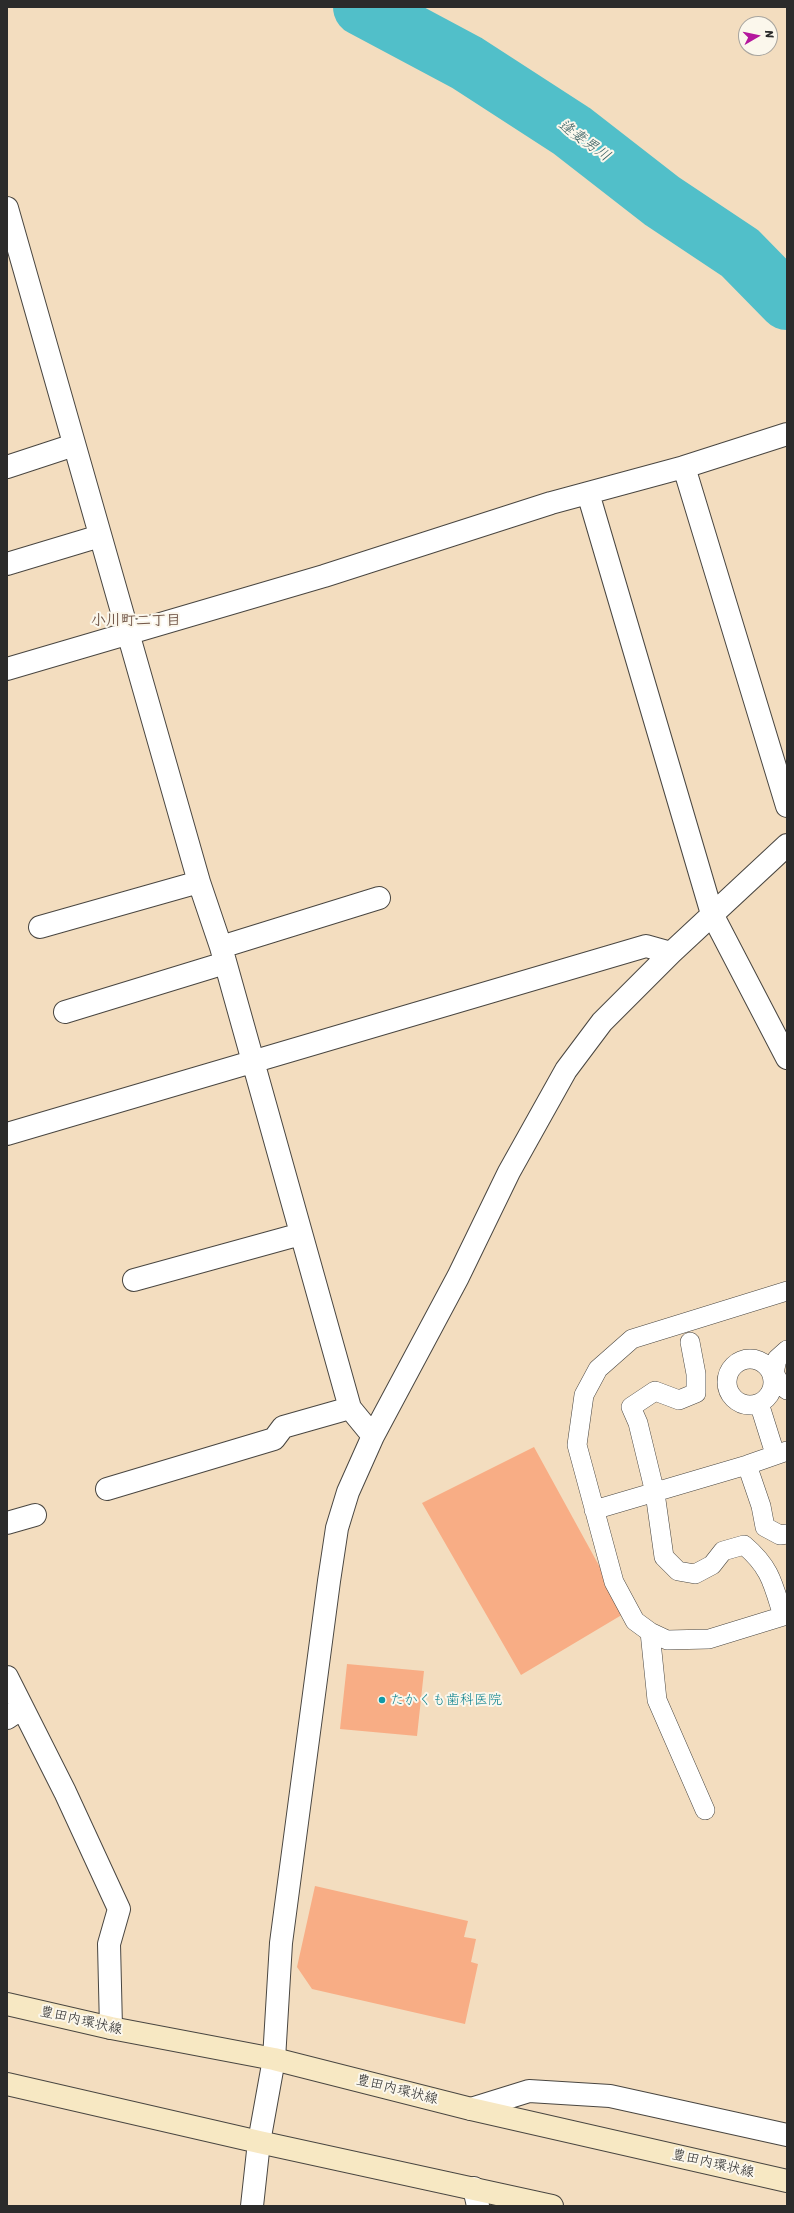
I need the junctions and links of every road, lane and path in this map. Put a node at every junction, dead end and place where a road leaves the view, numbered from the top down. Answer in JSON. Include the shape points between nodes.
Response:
{"nodes":[{"id":1,"x":7,"y":208,"type":"edge"},
{"id":2,"x":787,"y":434,"type":"edge"},
{"id":3,"x":74,"y":445,"type":"junction"},
{"id":4,"x":7,"y":467,"type":"edge"},
{"id":5,"x":684,"y":467,"type":"junction"},
{"id":6,"x":588,"y":493,"type":"junction"},
{"id":7,"x":100,"y":536,"type":"junction"},
{"id":8,"x":7,"y":564,"type":"edge"},
{"id":9,"x":128,"y":635,"type":"junction"},
{"id":10,"x":7,"y":669,"type":"edge"},
{"id":11,"x":787,"y":806,"type":"edge"},
{"id":12,"x":787,"y":845,"type":"edge"},
{"id":13,"x":199,"y":882,"type":"junction"},
{"id":14,"x":380,"y":898,"type":"dead end"},
{"id":15,"x":712,"y":914,"type":"junction"},
{"id":16,"x":40,"y":927,"type":"dead end"},
{"id":17,"x":671,"y":953,"type":"junction"},
{"id":18,"x":223,"y":955,"type":"junction"},
{"id":19,"x":65,"y":1012,"type":"dead end"},
{"id":20,"x":787,"y":1058,"type":"edge"},
{"id":21,"x":253,"y":1061,"type":"junction"},
{"id":22,"x":7,"y":1134,"type":"edge"},
{"id":23,"x":301,"y":1234,"type":"junction"},
{"id":24,"x":134,"y":1280,"type":"dead end"},
{"id":25,"x":787,"y":1291,"type":"edge"},
{"id":26,"x":690,"y":1342,"type":"dead end"},
{"id":27,"x":787,"y":1350,"type":"edge"},
{"id":28,"x":772,"y":1373,"type":"junction"},
{"id":29,"x":787,"y":1390,"type":"edge"},
{"id":30,"x":759,"y":1403,"type":"junction"},
{"id":31,"x":350,"y":1408,"type":"junction"},
{"id":32,"x":373,"y":1436,"type":"junction"},
{"id":33,"x":781,"y":1453,"type":"edge"},
{"id":34,"x":747,"y":1465,"type":"junction"},
{"id":35,"x":107,"y":1488,"type":"dead end"},
{"id":36,"x":655,"y":1493,"type":"junction"},
{"id":37,"x":594,"y":1510,"type":"junction"},
{"id":38,"x":35,"y":1515,"type":"dead end"},
{"id":39,"x":7,"y":1523,"type":"edge"},
{"id":40,"x":787,"y":1534,"type":"edge"},
{"id":41,"x":785,"y":1615,"type":"edge"},
{"id":42,"x":650,"y":1632,"type":"junction"},
{"id":43,"x":7,"y":1677,"type":"edge"},
{"id":44,"x":15,"y":1713,"type":"edge"},
{"id":45,"x":704,"y":1810,"type":"dead end"},
{"id":46,"x":7,"y":2004,"type":"edge"},
{"id":47,"x":111,"y":2028,"type":"junction"},
{"id":48,"x":274,"y":2059,"type":"junction"},
{"id":49,"x":11,"y":2086,"type":"edge"},
{"id":50,"x":470,"y":2109,"type":"junction"},
{"id":51,"x":787,"y":2135,"type":"edge"},
{"id":52,"x":259,"y":2142,"type":"junction"},
{"id":53,"x":787,"y":2181,"type":"edge"},
{"id":54,"x":476,"y":2197,"type":"edge"},
{"id":55,"x":252,"y":2206,"type":"edge"},
{"id":56,"x":552,"y":2206,"type":"edge"}],
"edges":[{"from":1,"to":3,"type":"street"},
{"from":2,"to":5,"type":"street"},
{"from":3,"to":4,"type":"street"},
{"from":3,"to":7,"type":"street"},
{"from":5,"to":6,"type":"street"},
{"from":5,"to":11,"type":"street"},
{"from":6,"to":9,"type":"street","via":[[551,502],[324,576]]},
{"from":6,"to":15,"type":"street"},
{"from":7,"to":8,"type":"street"},
{"from":7,"to":9,"type":"street"},
{"from":9,"to":10,"type":"street"},
{"from":9,"to":13,"type":"street"},
{"from":12,"to":15,"type":"street"},
{"from":13,"to":16,"type":"street"},
{"from":13,"to":18,"type":"street"},
{"from":14,"to":18,"type":"street"},
{"from":15,"to":17,"type":"street"},
{"from":15,"to":20,"type":"street"},
{"from":17,"to":21,"type":"street","via":[[646,946]]},
{"from":17,"to":32,"type":"street","via":[[602,1022],[566,1070],[509,1172],[458,1278]]},
{"from":18,"to":19,"type":"street"},
{"from":18,"to":21,"type":"street"},
{"from":21,"to":22,"type":"street"},
{"from":21,"to":23,"type":"street"},
{"from":23,"to":24,"type":"street"},
{"from":23,"to":31,"type":"street"},
{"from":25,"to":37,"type":"lane","via":[[632,1339],[598,1369],[584,1395],[577,1445]]},
{"from":26,"to":36,"type":"lane","via":[[696,1374],[696,1394],[679,1400],[656,1392],[631,1407],[638,1423]]},
{"from":27,"to":28,"type":"lane","via":[[776,1360]]},
{"from":28,"to":29,"type":"lane"},
{"from":28,"to":30,"type":"lane","via":[[772,1388]]},
{"from":28,"to":30,"type":"lane","via":[[762,1362],[747,1359],[739,1361],[728,1372],[728,1388],[736,1400],[751,1405]]},
{"from":30,"to":33,"type":"lane"},
{"from":31,"to":32,"type":"street"},
{"from":31,"to":35,"type":"street","via":[[283,1427],[274,1439]]},
{"from":32,"to":48,"type":"street","via":[[348,1492],[337,1528],[281,1942]]},
{"from":33,"to":34,"type":"lane"},
{"from":34,"to":36,"type":"lane"},
{"from":34,"to":40,"type":"lane","via":[[761,1506],[765,1527],[780,1535]]},
{"from":36,"to":37,"type":"lane"},
{"from":36,"to":41,"type":"lane","via":[[664,1557],[678,1571],[695,1574],[712,1565],[723,1551],[744,1545],[758,1556],[771,1574]]},
{"from":37,"to":42,"type":"lane","via":[[614,1582],[635,1621]]},
{"from":38,"to":39,"type":"street"},
{"from":41,"to":42,"type":"lane","via":[[709,1640],[667,1640]]},
{"from":42,"to":45,"type":"lane","via":[[657,1700]]},
{"from":43,"to":44,"type":"street"},
{"from":44,"to":47,"type":"street","via":[[65,1792],[119,1909],[109,1944]]},
{"from":46,"to":47,"type":"street","name":"豊田内環状線"},
{"from":47,"to":48,"type":"street","name":"豊田内環状線"},
{"from":48,"to":50,"type":"street","name":"豊田内環状線"},
{"from":48,"to":52,"type":"street"},
{"from":49,"to":52,"type":"street"},
{"from":50,"to":51,"type":"street","via":[[529,2091],[610,2096]]},
{"from":50,"to":53,"type":"street","name":"豊田内環状線"},
{"from":52,"to":54,"type":"street"},
{"from":52,"to":55,"type":"street"},
{"from":54,"to":56,"type":"street"}]}
